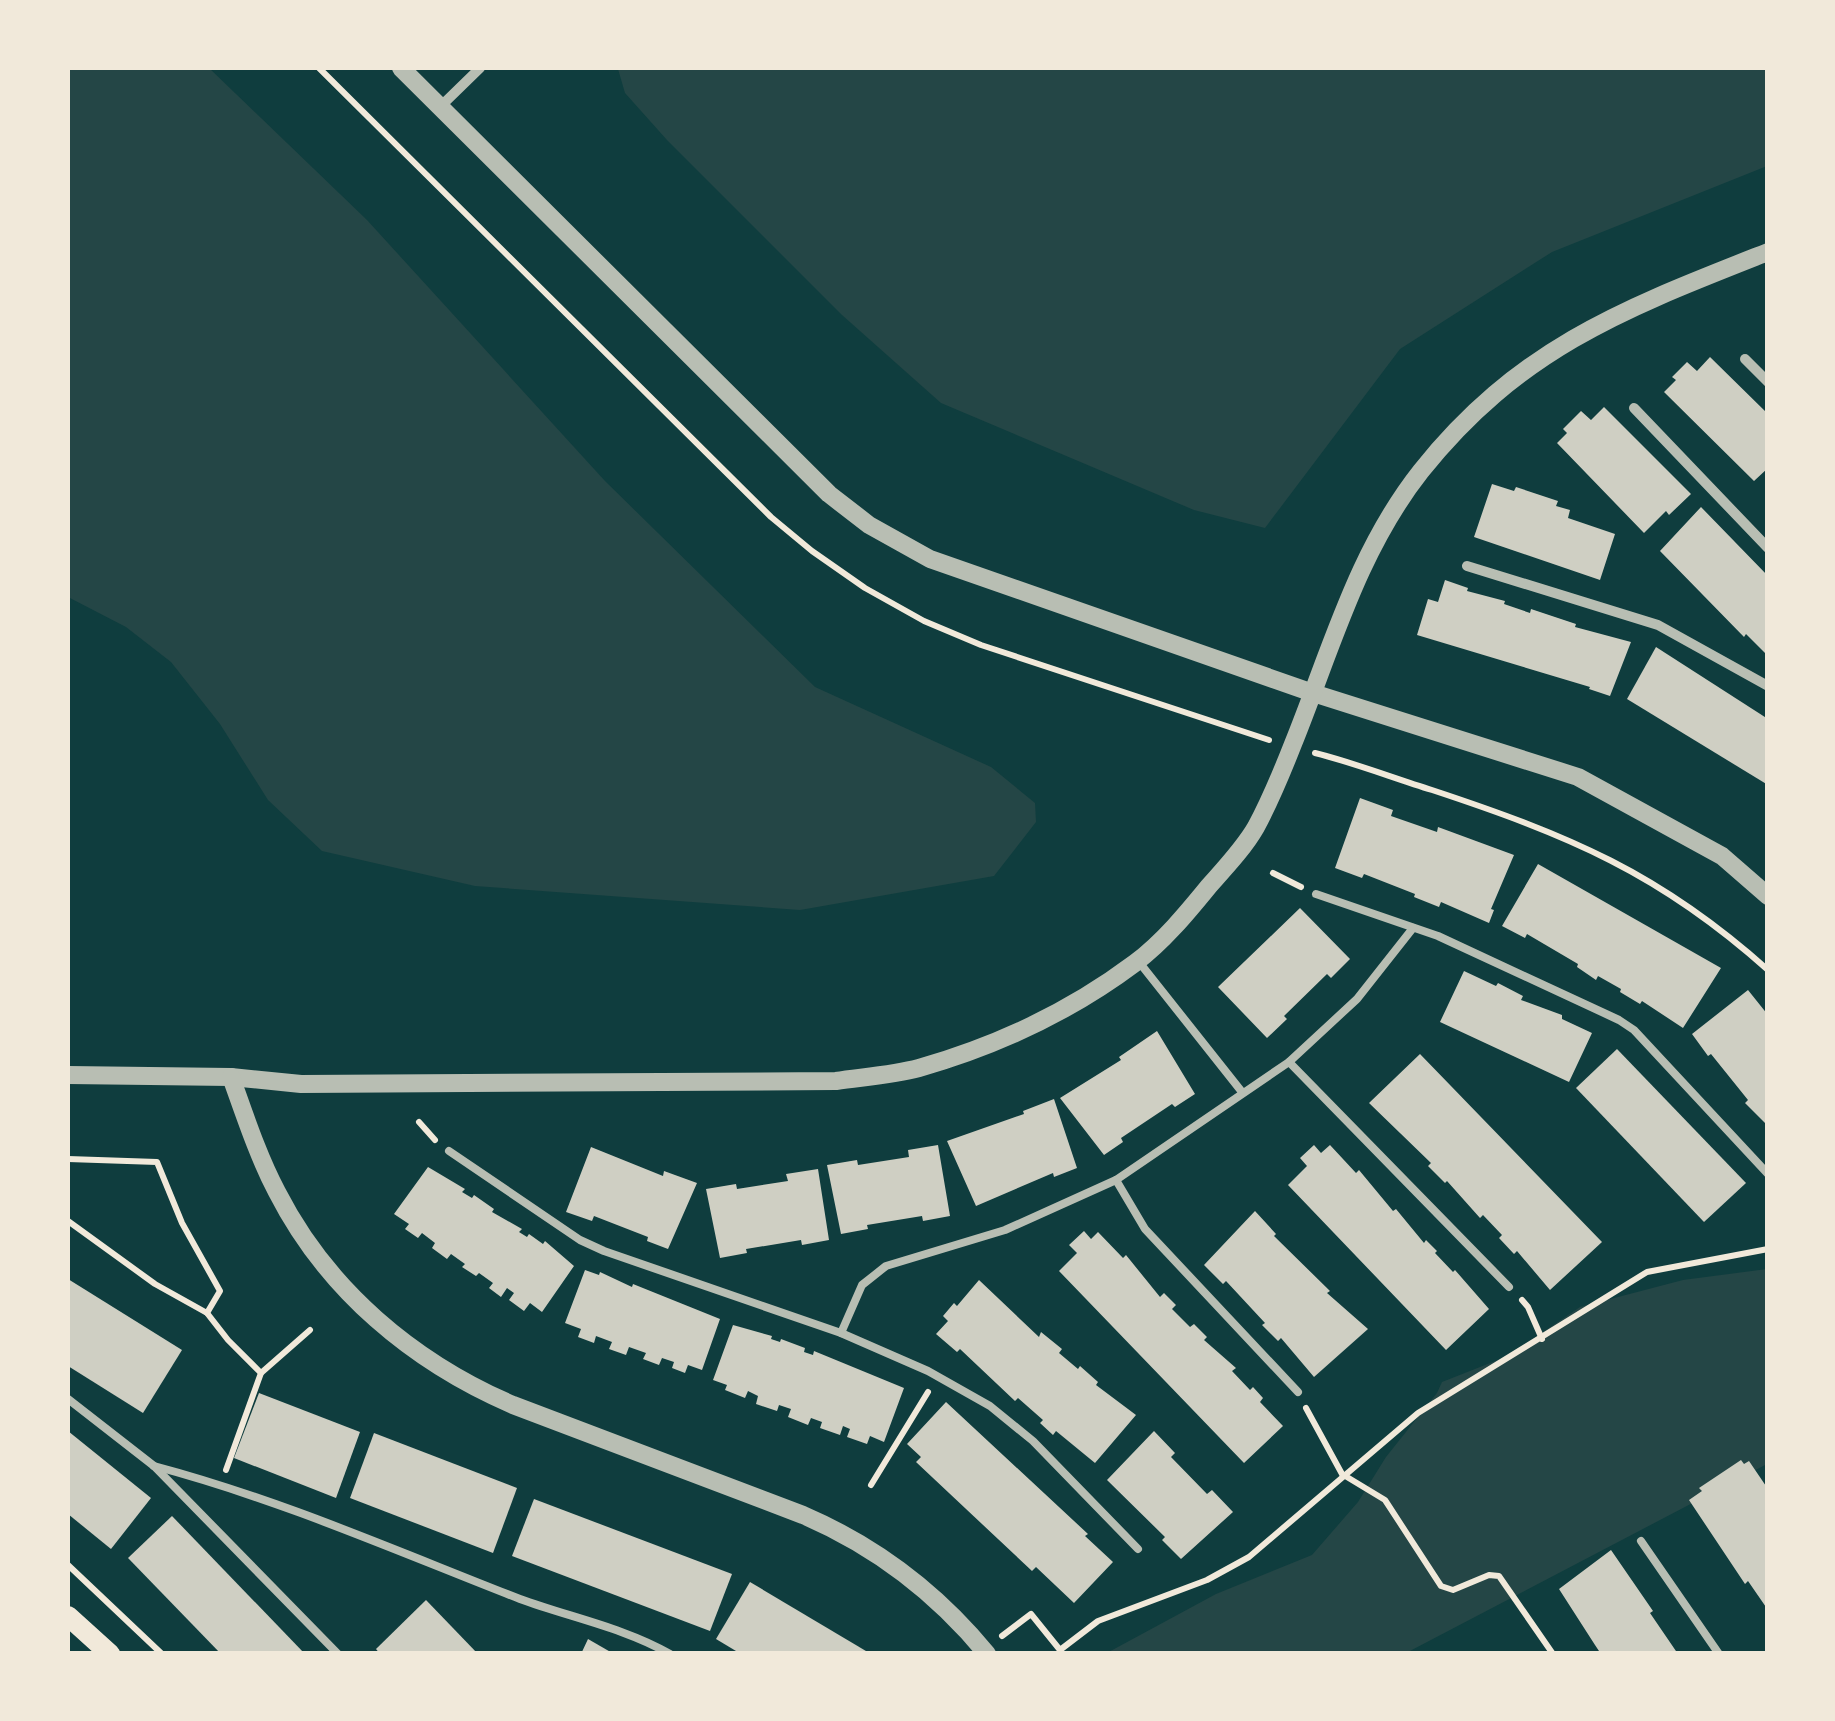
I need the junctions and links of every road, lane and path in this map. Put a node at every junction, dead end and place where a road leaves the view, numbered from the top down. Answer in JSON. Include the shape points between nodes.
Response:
{"nodes":[{"id":1,"x":402,"y":68,"type":"edge"},
{"id":2,"x":480,"y":68,"type":"edge"},
{"id":3,"x":440,"y":106,"type":"junction"},
{"id":4,"x":1768,"y":252,"type":"edge"},
{"id":5,"x":1746,"y":359,"type":"dead end"},
{"id":6,"x":1768,"y":382,"type":"edge"},
{"id":7,"x":1634,"y":408,"type":"dead end"},
{"id":8,"x":1768,"y":548,"type":"edge"},
{"id":9,"x":1467,"y":566,"type":"dead end"},
{"id":10,"x":1768,"y":686,"type":"edge"},
{"id":11,"x":1312,"y":693,"type":"junction"},
{"id":12,"x":1342,"y":760,"type":"dead end"},
{"id":13,"x":1316,"y":894,"type":"dead end"},
{"id":14,"x":1768,"y":896,"type":"edge"},
{"id":15,"x":1414,"y":928,"type":"junction"},
{"id":16,"x":1138,"y":961,"type":"junction"},
{"id":17,"x":1768,"y":970,"type":"edge"},
{"id":18,"x":1288,"y":1062,"type":"junction"},
{"id":19,"x":68,"y":1075,"type":"edge"},
{"id":20,"x":230,"y":1078,"type":"junction"},
{"id":21,"x":1242,"y":1092,"type":"junction"},
{"id":22,"x":449,"y":1151,"type":"dead end"},
{"id":23,"x":68,"y":1159,"type":"edge"},
{"id":24,"x":1768,"y":1174,"type":"edge"},
{"id":25,"x":1116,"y":1180,"type":"junction"},
{"id":26,"x":68,"y":1221,"type":"edge"},
{"id":27,"x":1768,"y":1249,"type":"edge"},
{"id":28,"x":1509,"y":1288,"type":"joint"},
{"id":29,"x":207,"y":1313,"type":"junction"},
{"id":30,"x":310,"y":1330,"type":"dead end"},
{"id":31,"x":842,"y":1333,"type":"junction"},
{"id":32,"x":1542,"y":1339,"type":"junction"},
{"id":33,"x":261,"y":1373,"type":"junction"},
{"id":34,"x":928,"y":1392,"type":"dead end"},
{"id":35,"x":1298,"y":1392,"type":"joint"},
{"id":36,"x":68,"y":1399,"type":"edge"},
{"id":37,"x":154,"y":1466,"type":"junction"},
{"id":38,"x":1342,"y":1474,"type":"junction"},
{"id":39,"x":221,"y":1484,"type":"junction"},
{"id":40,"x":871,"y":1485,"type":"dead end"},
{"id":41,"x":1641,"y":1541,"type":"dead end"},
{"id":42,"x":1138,"y":1550,"type":"dead end"},
{"id":43,"x":68,"y":1565,"type":"edge"},
{"id":44,"x":68,"y":1616,"type":"edge"},
{"id":45,"x":985,"y":1652,"type":"edge"},
{"id":46,"x":110,"y":1654,"type":"edge"},
{"id":47,"x":162,"y":1654,"type":"edge"},
{"id":48,"x":338,"y":1654,"type":"edge"},
{"id":49,"x":670,"y":1654,"type":"edge"},
{"id":50,"x":1552,"y":1654,"type":"edge"},
{"id":51,"x":1719,"y":1654,"type":"edge"}],
"edges":[{"from":1,"to":3,"type":"street"},
{"from":2,"to":3,"type":"street"},
{"from":3,"to":11,"type":"street","via":[[829,494],[869,526],[930,559]]},
{"from":4,"to":11,"type":"street","via":[[1630,306],[1535,361],[1476,412],[1418,474],[1366,554]]},
{"from":5,"to":6,"type":"street"},
{"from":7,"to":8,"type":"street"},
{"from":9,"to":10,"type":"street","via":[[1658,625]]},
{"from":11,"to":14,"type":"street","via":[[1578,777],[1722,856]]},
{"from":11,"to":16,"type":"street","via":[[1255,829]]},
{"from":12,"to":17,"type":"path","via":[[1532,824],[1607,857],[1692,907]]},
{"from":13,"to":15,"type":"lane"},
{"from":15,"to":18,"type":"lane","via":[[1356,998]]},
{"from":15,"to":24,"type":"lane","via":[[1619,1020]]},
{"from":16,"to":20,"type":"street","via":[[994,1043],[915,1069],[836,1080],[301,1084]]},
{"from":16,"to":21,"type":"lane"},
{"from":18,"to":21,"type":"lane"},
{"from":18,"to":28,"type":"lane"},
{"from":19,"to":20,"type":"street"},
{"from":20,"to":45,"type":"street","via":[[294,1222],[330,1274],[404,1343],[513,1406],[844,1534],[922,1587]]},
{"from":21,"to":25,"type":"lane"},
{"from":22,"to":31,"type":"lane","via":[[580,1240]]},
{"from":23,"to":29,"type":"path","via":[[157,1162],[220,1291]]},
{"from":25,"to":31,"type":"lane","via":[[1006,1230],[886,1266],[862,1284]]},
{"from":25,"to":35,"type":"lane","via":[[1145,1229]]},
{"from":26,"to":29,"type":"path"},
{"from":27,"to":32,"type":"path","via":[[1647,1272]]},
{"from":28,"to":32,"type":"path","via":[[1528,1307]]},
{"from":29,"to":33,"type":"path"},
{"from":30,"to":33,"type":"path"},
{"from":31,"to":42,"type":"lane","via":[[990,1406]]},
{"from":32,"to":38,"type":"path","via":[[1418,1413]]},
{"from":33,"to":39,"type":"path"},
{"from":34,"to":40,"type":"path"},
{"from":35,"to":38,"type":"path"},
{"from":36,"to":37,"type":"lane"},
{"from":37,"to":39,"type":"lane"},
{"from":37,"to":48,"type":"lane"},
{"from":38,"to":45,"type":"path","via":[[1249,1556],[1207,1580],[1098,1621],[1060,1650],[1032,1614]]},
{"from":38,"to":50,"type":"path","via":[[1385,1500],[1441,1586],[1453,1590],[1498,1576]]},
{"from":39,"to":49,"type":"lane"},
{"from":41,"to":51,"type":"lane"},
{"from":43,"to":47,"type":"path"},
{"from":44,"to":46,"type":"main road"}]}
